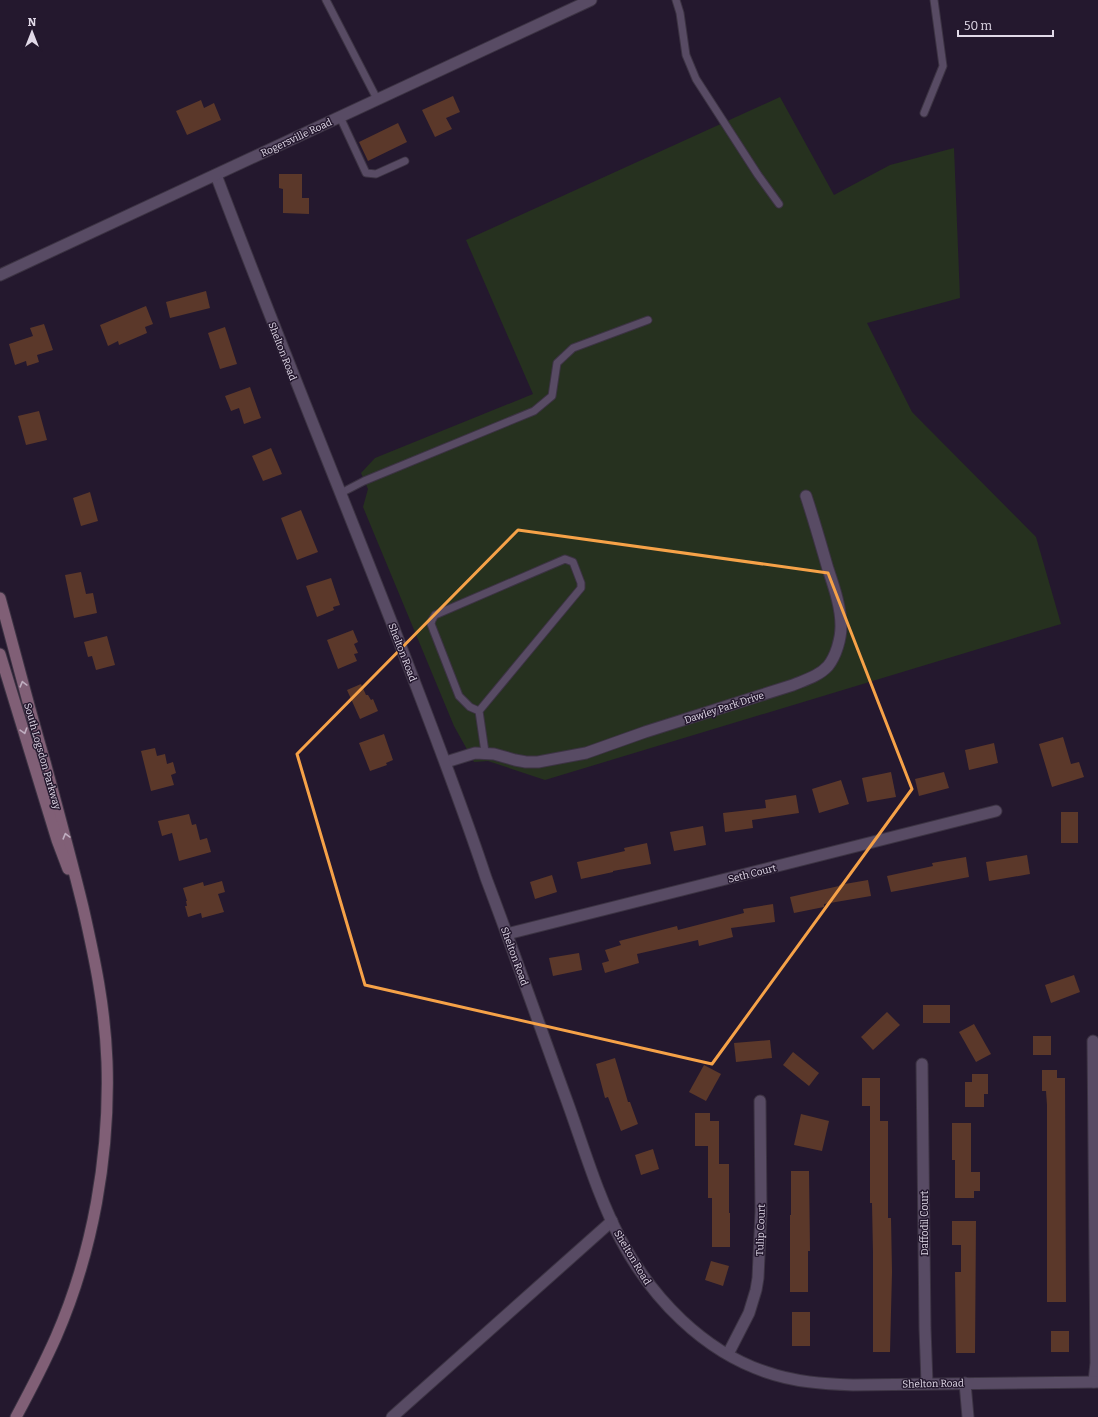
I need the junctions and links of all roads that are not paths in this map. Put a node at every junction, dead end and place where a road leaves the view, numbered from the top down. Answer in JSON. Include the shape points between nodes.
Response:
{"nodes":[{"id":1,"x":326,"y":0,"type":"edge"},
{"id":2,"x":591,"y":0,"type":"edge"},
{"id":3,"x":676,"y":0,"type":"edge"},
{"id":4,"x":934,"y":0,"type":"edge"},
{"id":5,"x":377,"y":99,"type":"junction"},
{"id":6,"x":924,"y":113,"type":"dead end"},
{"id":7,"x":340,"y":116,"type":"junction"},
{"id":8,"x":405,"y":160,"type":"dead end"},
{"id":9,"x":216,"y":175,"type":"junction"},
{"id":10,"x":779,"y":204,"type":"dead end"},
{"id":11,"x":0,"y":275,"type":"edge"},
{"id":12,"x":648,"y":320,"type":"dead end"},
{"id":13,"x":341,"y":493,"type":"junction"},
{"id":14,"x":806,"y":496,"type":"dead end"},
{"id":15,"x":0,"y":598,"type":"edge"},
{"id":16,"x":0,"y":654,"type":"edge"},
{"id":17,"x":478,"y":711,"type":"junction"},
{"id":18,"x":484,"y":752,"type":"junction"},
{"id":19,"x":446,"y":762,"type":"junction"},
{"id":20,"x":996,"y":812,"type":"dead end"},
{"id":21,"x":85,"y":915,"type":"junction"},
{"id":22,"x":507,"y":934,"type":"junction"},
{"id":23,"x":1093,"y":1041,"type":"dead end"},
{"id":24,"x":922,"y":1064,"type":"dead end"},
{"id":25,"x":760,"y":1101,"type":"dead end"},
{"id":26,"x":612,"y":1221,"type":"junction"},
{"id":27,"x":728,"y":1354,"type":"junction"},
{"id":28,"x":1096,"y":1382,"type":"edge"},
{"id":29,"x":927,"y":1383,"type":"junction"},
{"id":30,"x":965,"y":1383,"type":"junction"},
{"id":31,"x":16,"y":1417,"type":"edge"},
{"id":32,"x":392,"y":1417,"type":"edge"},
{"id":33,"x":968,"y":1417,"type":"edge"}],
"edges":[{"from":1,"to":5,"type":"lane"},
{"from":2,"to":5,"type":"street","name":"Rogersville Road"},
{"from":3,"to":10,"type":"lane","via":[[686,55],[696,79]]},
{"from":4,"to":6,"type":"lane","via":[[943,66]]},
{"from":5,"to":7,"type":"street","name":"Rogersville Road"},
{"from":7,"to":8,"type":"lane","via":[[366,173],[376,174]]},
{"from":7,"to":9,"type":"street","name":"Rogersville Road"},
{"from":9,"to":11,"type":"street","name":"Rogersville Road"},
{"from":9,"to":13,"type":"street","name":"Shelton Road"},
{"from":12,"to":13,"type":"lane","via":[[573,348],[556,363],[552,396],[534,411]]},
{"from":13,"to":19,"type":"street","name":"Shelton Road"},
{"from":14,"to":18,"type":"street","name":"Dawley Park Drive","via":[[834,587],[841,626],[836,649],[830,662],[820,672],[793,685],[586,753],[526,762]]},
{"from":21,"to":15,"type":"main road","name":"South Logsdon Parkway","one_way":true},
{"from":16,"to":21,"type":"main road","name":"South Logsdon Parkway","one_way":true,"via":[[57,840]]},
{"from":17,"to":17,"type":"lane","via":[[459,696],[431,624],[435,615],[565,559],[573,562],[581,588]]},
{"from":17,"to":18,"type":"lane"},
{"from":18,"to":19,"type":"street","name":"Dawley Park Drive"},
{"from":19,"to":22,"type":"street","name":"Shelton Road"},
{"from":20,"to":22,"type":"street","name":"Seth Court"},
{"from":21,"to":31,"type":"main road","name":"South Logsdon Parkway","via":[[96,961],[107,1063],[107,1107],[100,1176],[87,1246],[70,1302],[37,1379]]},
{"from":22,"to":26,"type":"street","name":"Shelton Road"},
{"from":23,"to":28,"type":"street"},
{"from":24,"to":29,"type":"street","name":"Daffodil Court"},
{"from":25,"to":27,"type":"street","name":"Tulip Court","via":[[761,1212],[758,1278],[749,1313]]},
{"from":26,"to":27,"type":"street","name":"Shelton Road","via":[[636,1264],[670,1309],[691,1328]]},
{"from":26,"to":32,"type":"street"},
{"from":27,"to":29,"type":"street","name":"Shelton Road","via":[[766,1372],[816,1382],[853,1385]]},
{"from":28,"to":30,"type":"street","name":"Shelton Road"},
{"from":29,"to":30,"type":"street","name":"Shelton Road"},
{"from":30,"to":33,"type":"street"}]}
